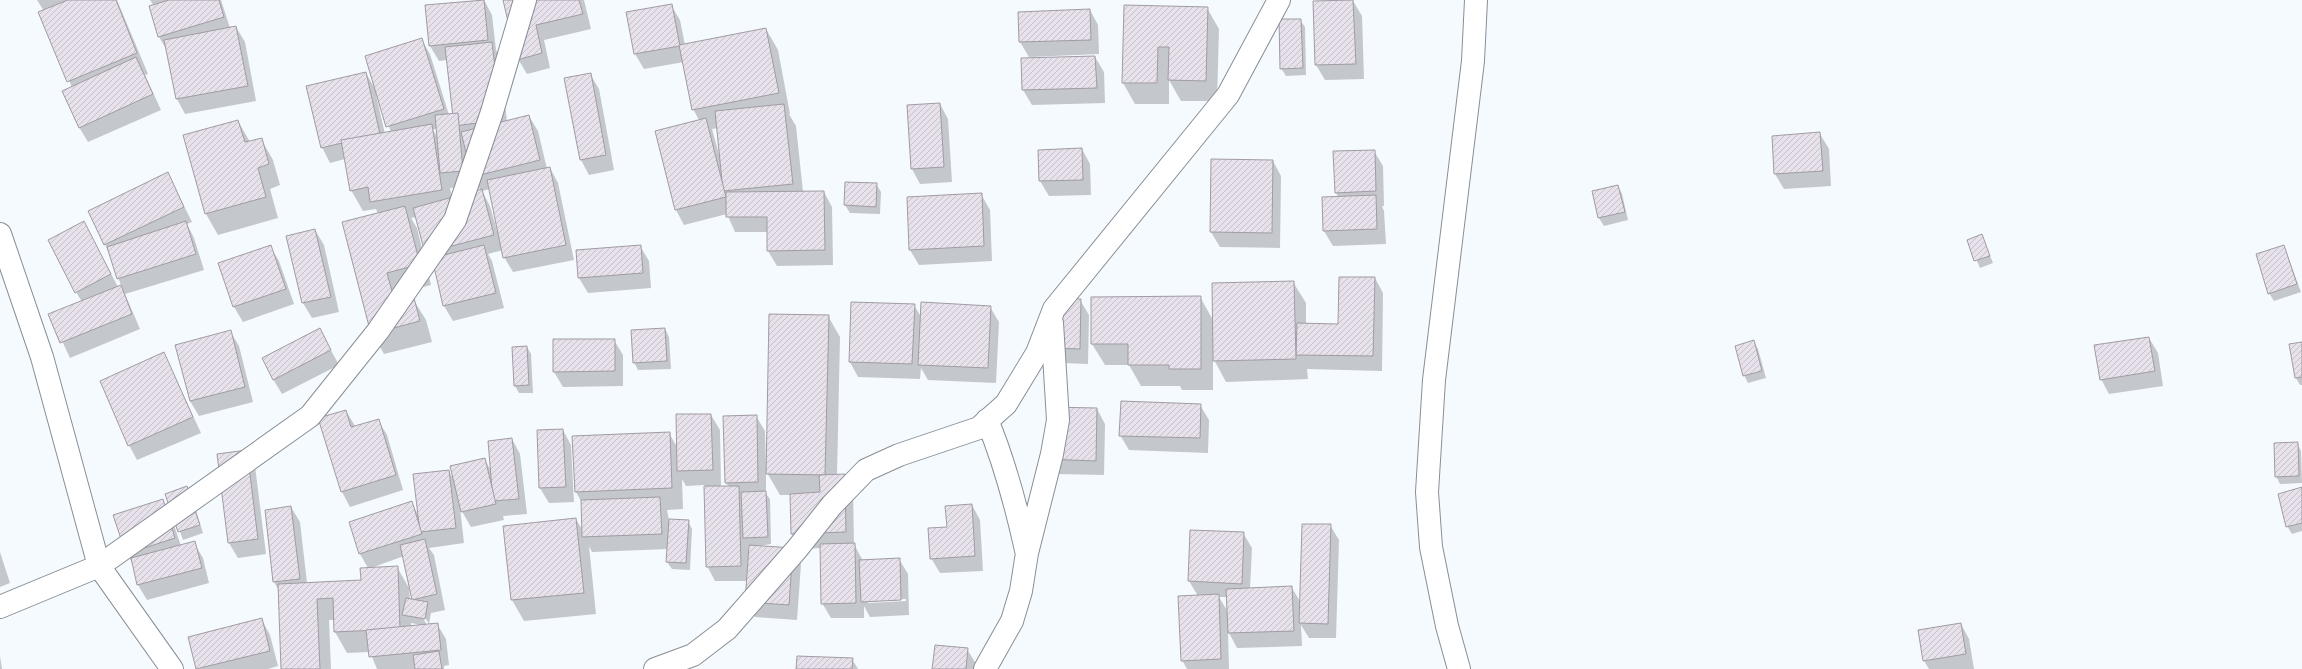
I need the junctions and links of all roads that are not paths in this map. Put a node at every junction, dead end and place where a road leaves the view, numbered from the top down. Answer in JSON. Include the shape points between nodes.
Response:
{"nodes":[{"id":1,"x":525,"y":0,"type":"edge"},
{"id":2,"x":1279,"y":0,"type":"edge"},
{"id":3,"x":1476,"y":0,"type":"edge"},
{"id":4,"x":0,"y":234,"type":"edge"},
{"id":5,"x":1052,"y":316,"type":"junction"},
{"id":6,"x":987,"y":420,"type":"junction"},
{"id":7,"x":1027,"y":553,"type":"junction"},
{"id":8,"x":99,"y":566,"type":"junction"},
{"id":9,"x":0,"y":607,"type":"edge"},
{"id":10,"x":172,"y":669,"type":"edge"},
{"id":11,"x":655,"y":669,"type":"edge"},
{"id":12,"x":985,"y":669,"type":"edge"},
{"id":13,"x":1459,"y":669,"type":"edge"}],
"edges":[{"from":1,"to":8,"type":"street","via":[[492,112],[455,220],[378,331],[310,416]]},
{"from":2,"to":5,"type":"street","via":[[1228,95],[1073,283],[1054,309]]},
{"from":3,"to":13,"type":"street","via":[[1473,61],[1434,380],[1427,492],[1431,547],[1447,626]]},
{"from":4,"to":8,"type":"street","via":[[42,357]]},
{"from":5,"to":6,"type":"street","via":[[1037,354],[1006,404]]},
{"from":5,"to":7,"type":"street","via":[[1058,420]]},
{"from":6,"to":7,"type":"street","via":[[1010,484]]},
{"from":6,"to":11,"type":"street","via":[[979,428],[898,455],[866,470],[832,505],[797,550],[727,629],[692,655]]},
{"from":7,"to":12,"type":"street","via":[[1021,591],[1012,621]]},
{"from":8,"to":9,"type":"street"},
{"from":8,"to":10,"type":"street"}]}
